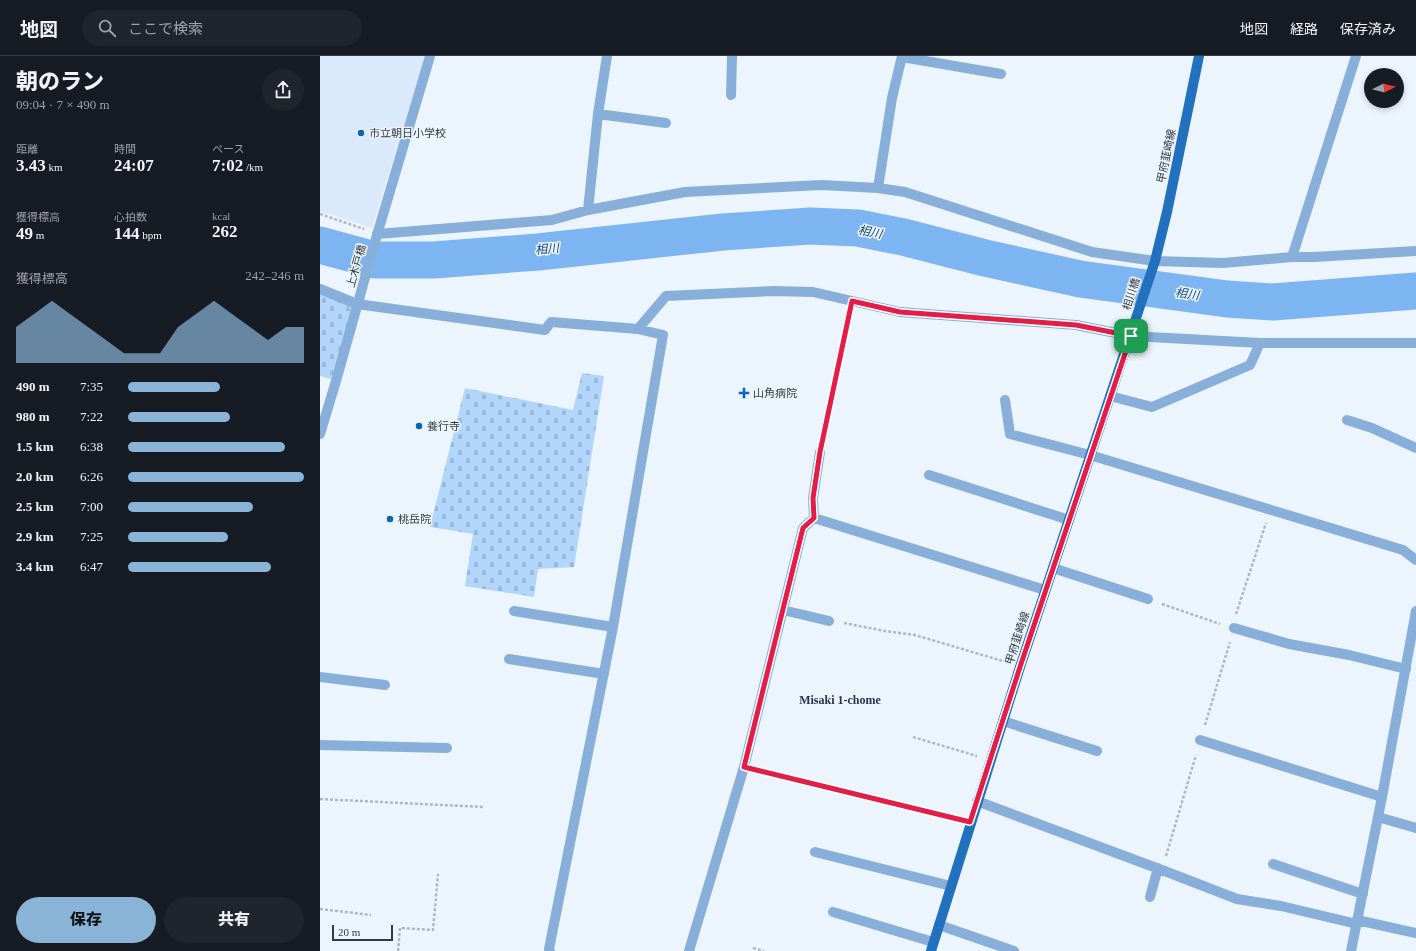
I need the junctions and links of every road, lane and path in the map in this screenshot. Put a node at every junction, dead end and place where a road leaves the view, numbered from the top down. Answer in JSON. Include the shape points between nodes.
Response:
{"nodes":[{"id":1,"x":430,"y":56,"type":"edge"},
{"id":2,"x":607,"y":56,"type":"edge"},
{"id":3,"x":732,"y":56,"type":"edge"},
{"id":4,"x":902,"y":56,"type":"edge"},
{"id":5,"x":1199,"y":56,"type":"edge"},
{"id":6,"x":1356,"y":56,"type":"edge"},
{"id":7,"x":1001,"y":74,"type":"dead end"},
{"id":8,"x":731,"y":95,"type":"dead end"},
{"id":9,"x":598,"y":114,"type":"junction"},
{"id":10,"x":666,"y":123,"type":"dead end"},
{"id":11,"x":878,"y":188,"type":"junction"},
{"id":12,"x":588,"y":210,"type":"junction"},
{"id":13,"x":320,"y":214,"type":"edge"},
{"id":14,"x":377,"y":235,"type":"junction"},
{"id":15,"x":1416,"y":251,"type":"edge"},
{"id":16,"x":1292,"y":256,"type":"junction"},
{"id":17,"x":1155,"y":261,"type":"junction"},
{"id":18,"x":320,"y":289,"type":"edge"},
{"id":19,"x":852,"y":301,"type":"junction"},
{"id":20,"x":357,"y":303,"type":"junction"},
{"id":21,"x":638,"y":329,"type":"junction"},
{"id":22,"x":1131,"y":335,"type":"junction"},
{"id":23,"x":1260,"y":343,"type":"junction"},
{"id":24,"x":1416,"y":343,"type":"edge"},
{"id":25,"x":1110,"y":396,"type":"junction"},
{"id":26,"x":1005,"y":400,"type":"dead end"},
{"id":27,"x":1347,"y":420,"type":"dead end"},
{"id":28,"x":320,"y":434,"type":"edge"},
{"id":29,"x":1416,"y":448,"type":"edge"},
{"id":30,"x":820,"y":452,"type":"joint"},
{"id":31,"x":1090,"y":455,"type":"junction"},
{"id":32,"x":929,"y":475,"type":"dead end"},
{"id":33,"x":1270,"y":510,"type":"junction"},
{"id":34,"x":814,"y":518,"type":"junction"},
{"id":35,"x":1069,"y":520,"type":"junction"},
{"id":36,"x":1416,"y":560,"type":"edge"},
{"id":37,"x":1053,"y":568,"type":"junction"},
{"id":38,"x":1045,"y":590,"type":"junction"},
{"id":39,"x":1148,"y":599,"type":"joint"},
{"id":40,"x":782,"y":610,"type":"junction"},
{"id":41,"x":514,"y":611,"type":"dead end"},
{"id":42,"x":1416,"y":611,"type":"edge"},
{"id":43,"x":830,"y":621,"type":"joint"},
{"id":44,"x":613,"y":627,"type":"junction"},
{"id":45,"x":1233,"y":628,"type":"junction"},
{"id":46,"x":509,"y":659,"type":"dead end"},
{"id":47,"x":1020,"y":667,"type":"junction"},
{"id":48,"x":1406,"y":669,"type":"junction"},
{"id":49,"x":604,"y":674,"type":"junction"},
{"id":50,"x":320,"y":678,"type":"edge"},
{"id":51,"x":385,"y":685,"type":"dead end"},
{"id":52,"x":1003,"y":721,"type":"junction"},
{"id":53,"x":912,"y":736,"type":"dead end"},
{"id":54,"x":1200,"y":740,"type":"dead end"},
{"id":55,"x":320,"y":745,"type":"edge"},
{"id":56,"x":447,"y":748,"type":"dead end"},
{"id":57,"x":1097,"y":751,"type":"dead end"},
{"id":58,"x":991,"y":760,"type":"junction"},
{"id":59,"x":744,"y":767,"type":"junction"},
{"id":60,"x":1382,"y":797,"type":"junction"},
{"id":61,"x":320,"y":799,"type":"edge"},
{"id":62,"x":976,"y":801,"type":"junction"},
{"id":63,"x":483,"y":807,"type":"dead end"},
{"id":64,"x":1378,"y":818,"type":"junction"},
{"id":65,"x":970,"y":822,"type":"junction"},
{"id":66,"x":1416,"y":828,"type":"edge"},
{"id":67,"x":816,"y":852,"type":"dead end"},
{"id":68,"x":1273,"y":864,"type":"dead end"},
{"id":69,"x":1158,"y":868,"type":"junction"},
{"id":70,"x":438,"y":874,"type":"dead end"},
{"id":71,"x":951,"y":886,"type":"junction"},
{"id":72,"x":1363,"y":894,"type":"junction"},
{"id":73,"x":1150,"y":897,"type":"dead end"},
{"id":74,"x":320,"y":909,"type":"edge"},
{"id":75,"x":833,"y":912,"type":"dead end"},
{"id":76,"x":372,"y":916,"type":"dead end"},
{"id":77,"x":1357,"y":922,"type":"junction"},
{"id":78,"x":939,"y":925,"type":"junction"},
{"id":79,"x":1416,"y":933,"type":"edge"},
{"id":80,"x":932,"y":946,"type":"edge"},
{"id":81,"x":753,"y":948,"type":"dead end"},
{"id":82,"x":398,"y":951,"type":"edge"},
{"id":83,"x":550,"y":951,"type":"edge"},
{"id":84,"x":689,"y":951,"type":"edge"},
{"id":85,"x":764,"y":951,"type":"edge"},
{"id":86,"x":1014,"y":951,"type":"edge"},
{"id":87,"x":1351,"y":951,"type":"edge"}],
"edges":[{"from":1,"to":14,"type":"street","name":"上木戸橋"},
{"from":2,"to":9,"type":"street"},
{"from":3,"to":8,"type":"street"},
{"from":4,"to":7,"type":"street"},
{"from":4,"to":11,"type":"street","via":[[892,98]]},
{"from":5,"to":17,"type":"main road","name":"甲府韮崎線"},
{"from":6,"to":16,"type":"street"},
{"from":9,"to":10,"type":"street"},
{"from":9,"to":12,"type":"street"},
{"from":11,"to":12,"type":"street","via":[[822,185],[685,192]]},
{"from":11,"to":17,"type":"street","via":[[905,192],[1092,252]]},
{"from":12,"to":14,"type":"street","via":[[552,220]]},
{"from":13,"to":14,"type":"path"},
{"from":14,"to":20,"type":"street","name":"上木戸橋"},
{"from":15,"to":16,"type":"street"},
{"from":16,"to":17,"type":"street","via":[[1223,263]]},
{"from":17,"to":22,"type":"main road","name":"相川橋"},
{"from":18,"to":20,"type":"street"},
{"from":19,"to":21,"type":"street","via":[[813,292],[774,291],[666,296]]},
{"from":19,"to":22,"type":"street","via":[[900,312],[1076,325]]},
{"from":19,"to":30,"type":"path"},
{"from":20,"to":21,"type":"street","via":[[544,330],[551,322]]},
{"from":20,"to":28,"type":"street","name":"上木戸橋"},
{"from":21,"to":44,"type":"street","via":[[663,335]]},
{"from":22,"to":23,"type":"street"},
{"from":22,"to":25,"type":"main road","name":"甲府韮崎線"},
{"from":23,"to":24,"type":"street"},
{"from":23,"to":25,"type":"street","via":[[1250,365],[1152,407]]},
{"from":25,"to":31,"type":"main road","name":"甲府韮崎線"},
{"from":26,"to":31,"type":"street","via":[[1010,434]]},
{"from":27,"to":29,"type":"street"},
{"from":30,"to":34,"type":"street","via":[[813,498]]},
{"from":31,"to":33,"type":"street"},
{"from":31,"to":35,"type":"main road","name":"甲府韮崎線"},
{"from":32,"to":35,"type":"street"},
{"from":33,"to":36,"type":"street","via":[[1403,550]]},
{"from":33,"to":45,"type":"path"},
{"from":34,"to":38,"type":"street"},
{"from":34,"to":40,"type":"street","via":[[803,528]]},
{"from":35,"to":37,"type":"main road","name":"甲府韮崎線"},
{"from":37,"to":38,"type":"main road","name":"甲府韮崎線"},
{"from":37,"to":39,"type":"street"},
{"from":38,"to":47,"type":"main road","name":"甲府韮崎線"},
{"from":39,"to":45,"type":"path"},
{"from":40,"to":43,"type":"street"},
{"from":40,"to":59,"type":"street"},
{"from":41,"to":44,"type":"street"},
{"from":42,"to":48,"type":"street"},
{"from":43,"to":47,"type":"path","via":[[915,635]]},
{"from":44,"to":49,"type":"street"},
{"from":45,"to":48,"type":"street","via":[[1290,644]]},
{"from":46,"to":49,"type":"street"},
{"from":47,"to":52,"type":"main road","name":"甲府韮崎線"},
{"from":48,"to":60,"type":"street"},
{"from":49,"to":83,"type":"street"},
{"from":50,"to":51,"type":"street"},
{"from":52,"to":57,"type":"street"},
{"from":52,"to":58,"type":"main road","name":"甲府韮崎線"},
{"from":53,"to":58,"type":"path"},
{"from":54,"to":60,"type":"street"},
{"from":55,"to":56,"type":"street"},
{"from":58,"to":62,"type":"main road","name":"甲府韮崎線"},
{"from":59,"to":65,"type":"path"},
{"from":59,"to":84,"type":"street"},
{"from":60,"to":64,"type":"street"},
{"from":61,"to":63,"type":"path"},
{"from":62,"to":65,"type":"main road","name":"甲府韮崎線"},
{"from":62,"to":69,"type":"street"},
{"from":64,"to":66,"type":"street"},
{"from":64,"to":72,"type":"street"},
{"from":65,"to":71,"type":"main road","name":"甲府韮崎線"},
{"from":67,"to":71,"type":"street"},
{"from":68,"to":72,"type":"street"},
{"from":69,"to":73,"type":"street"},
{"from":69,"to":77,"type":"street","via":[[1237,899]]},
{"from":70,"to":82,"type":"path","via":[[433,930],[400,928]]},
{"from":71,"to":78,"type":"main road","name":"甲府韮崎線"},
{"from":72,"to":77,"type":"street"},
{"from":74,"to":76,"type":"path"},
{"from":75,"to":80,"type":"street"},
{"from":77,"to":79,"type":"street"},
{"from":77,"to":87,"type":"street"},
{"from":78,"to":80,"type":"main road","name":"甲府韮崎線"},
{"from":78,"to":86,"type":"street"},
{"from":81,"to":85,"type":"path"}]}
